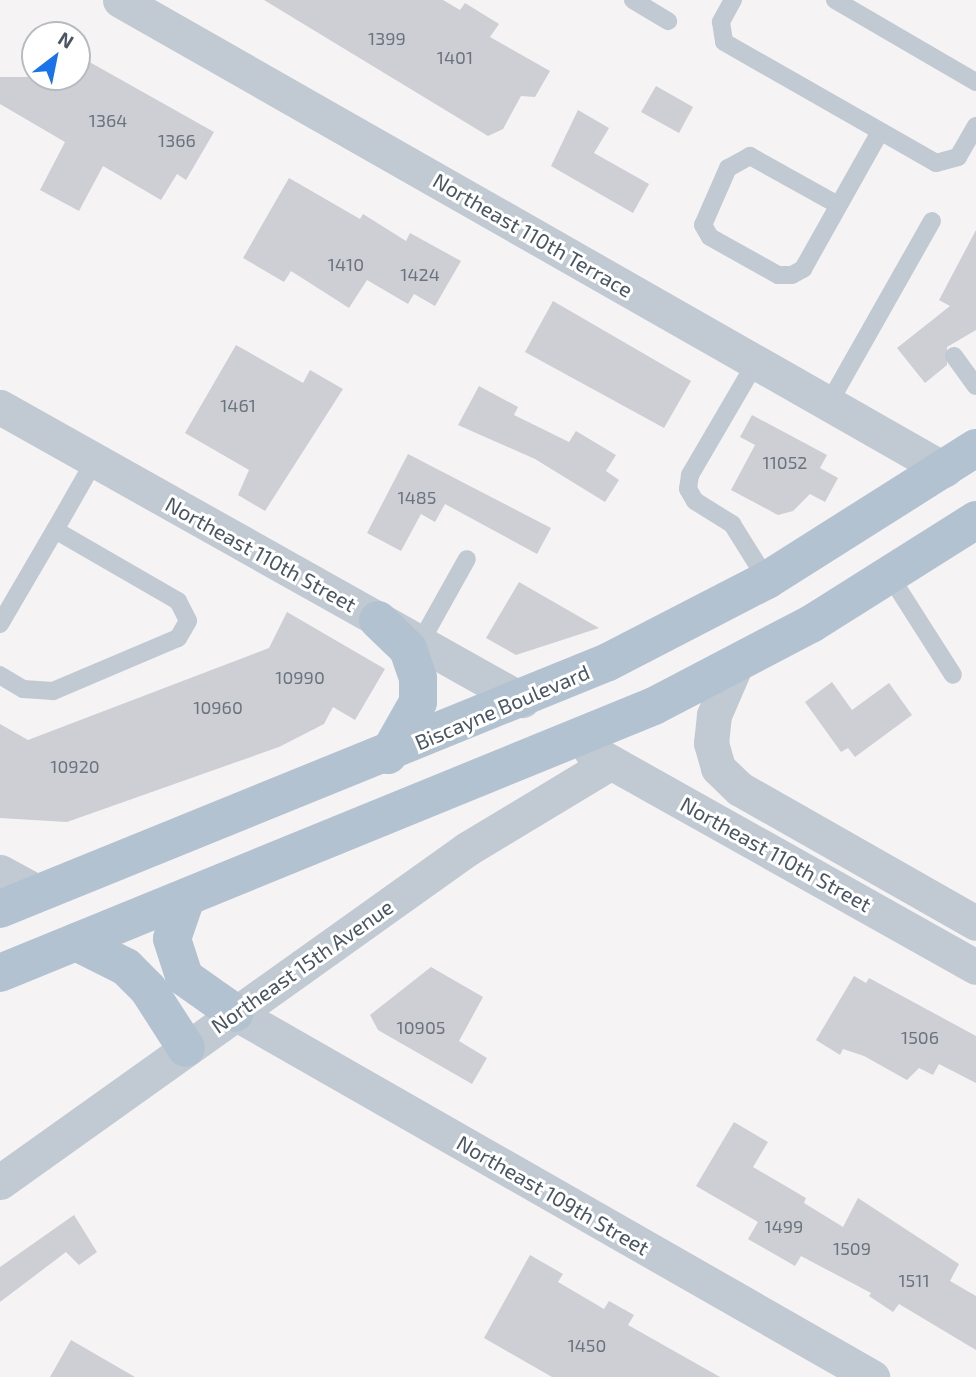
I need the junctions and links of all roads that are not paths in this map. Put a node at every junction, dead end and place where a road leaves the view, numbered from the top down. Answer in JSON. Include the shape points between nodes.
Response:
{"nodes":[{"id":1,"x":120,"y":0,"type":"edge"},
{"id":2,"x":633,"y":0,"type":"edge"},
{"id":3,"x":733,"y":0,"type":"edge"},
{"id":4,"x":835,"y":0,"type":"edge"},
{"id":5,"x":668,"y":21,"type":"dead end"},
{"id":6,"x":976,"y":82,"type":"edge"},
{"id":7,"x":976,"y":126,"type":"edge"},
{"id":8,"x":880,"y":131,"type":"junction"},
{"id":9,"x":838,"y":205,"type":"junction"},
{"id":10,"x":932,"y":221,"type":"dead end"},
{"id":11,"x":954,"y":356,"type":"dead end"},
{"id":12,"x":757,"y":362,"type":"junction"},
{"id":13,"x":976,"y":386,"type":"edge"},
{"id":14,"x":829,"y":404,"type":"junction"},
{"id":15,"x":0,"y":407,"type":"edge"},
{"id":16,"x":976,"y":448,"type":"edge"},
{"id":17,"x":95,"y":460,"type":"junction"},
{"id":18,"x":945,"y":470,"type":"junction"},
{"id":19,"x":976,"y":520,"type":"edge"},
{"id":20,"x":55,"y":530,"type":"junction"},
{"id":21,"x":467,"y":559,"type":"dead end"},
{"id":22,"x":890,"y":576,"type":"junction"},
{"id":23,"x":768,"y":580,"type":"junction"},
{"id":24,"x":378,"y":620,"type":"junction"},
{"id":25,"x":0,"y":624,"type":"edge"},
{"id":26,"x":420,"y":643,"type":"junction"},
{"id":27,"x":736,"y":664,"type":"junction"},
{"id":28,"x":0,"y":675,"type":"edge"},
{"id":29,"x":953,"y":675,"type":"dead end"},
{"id":30,"x":522,"y":700,"type":"junction"},
{"id":31,"x":576,"y":742,"type":"junction"},
{"id":32,"x":388,"y":755,"type":"junction"},
{"id":33,"x":611,"y":762,"type":"junction"},
{"id":34,"x":740,"y":789,"type":"junction"},
{"id":35,"x":720,"y":822,"type":"junction"},
{"id":36,"x":0,"y":872,"type":"edge"},
{"id":37,"x":39,"y":893,"type":"junction"},
{"id":38,"x":186,"y":898,"type":"junction"},
{"id":39,"x":0,"y":909,"type":"edge"},
{"id":40,"x":976,"y":923,"type":"edge"},
{"id":41,"x":76,"y":942,"type":"junction"},
{"id":42,"x":976,"y":967,"type":"edge"},
{"id":43,"x":0,"y":973,"type":"edge"},
{"id":44,"x":235,"y":1013,"type":"junction"},
{"id":45,"x":186,"y":1048,"type":"junction"},
{"id":46,"x":0,"y":1182,"type":"edge"},
{"id":47,"x":872,"y":1377,"type":"edge"}],
"edges":[{"from":1,"to":12,"type":"street","name":"Northeast 110th Terrace"},
{"from":2,"to":5,"type":"lane"},
{"from":3,"to":8,"type":"lane","via":[[721,22],[724,42]]},
{"from":4,"to":6,"type":"lane"},
{"from":7,"to":8,"type":"lane","via":[[958,157],[936,163]]},
{"from":8,"to":9,"type":"lane"},
{"from":9,"to":9,"type":"lane","via":[[803,269],[792,275],[778,275],[710,237],[703,225],[728,168],[737,159],[750,156]]},
{"from":10,"to":14,"type":"lane"},
{"from":11,"to":13,"type":"lane"},
{"from":12,"to":14,"type":"street","name":"Northeast 110th Terrace"},
{"from":12,"to":23,"type":"lane","via":[[690,475],[688,489],[695,501],[732,524]]},
{"from":14,"to":18,"type":"street","name":"Northeast 110th Terrace"},
{"from":15,"to":17,"type":"street","name":"Northeast 110th Street"},
{"from":16,"to":18,"type":"main road","name":"Biscayne Boulevard"},
{"from":17,"to":20,"type":"lane"},
{"from":17,"to":24,"type":"street","name":"Northeast 110th Street"},
{"from":18,"to":23,"type":"main road","name":"Biscayne Boulevard"},
{"from":19,"to":22,"type":"main road"},
{"from":20,"to":25,"type":"lane"},
{"from":20,"to":28,"type":"lane","via":[[178,601],[188,621],[187,631],[53,691],[23,689]]},
{"from":21,"to":26,"type":"lane"},
{"from":22,"to":27,"type":"main road"},
{"from":22,"to":29,"type":"lane"},
{"from":23,"to":30,"type":"main road","name":"Biscayne Boulevard"},
{"from":24,"to":26,"type":"street","name":"Northeast 110th Street"},
{"from":24,"to":32,"type":"main road","via":[[408,649],[418,678],[418,702]]},
{"from":26,"to":30,"type":"street","name":"Northeast 110th Street"},
{"from":27,"to":31,"type":"main road"},
{"from":27,"to":34,"type":"street","name":"Northeast 110th Street","via":[[714,715],[711,743],[718,768]]},
{"from":30,"to":32,"type":"main road","name":"Biscayne Boulevard"},
{"from":31,"to":33,"type":"street","name":"Northeast 110th Street"},
{"from":31,"to":38,"type":"main road"},
{"from":32,"to":37,"type":"main road","name":"Biscayne Boulevard"},
{"from":33,"to":35,"type":"street","name":"Northeast 110th Street"},
{"from":33,"to":44,"type":"street","name":"Northeast 15th Avenue","via":[[467,849]]},
{"from":34,"to":35,"type":"lane"},
{"from":34,"to":40,"type":"street","name":"Northeast 110th Street"},
{"from":35,"to":42,"type":"street","name":"Northeast 110th Street"},
{"from":36,"to":37,"type":"street"},
{"from":37,"to":39,"type":"main road","name":"Biscayne Boulevard"},
{"from":38,"to":41,"type":"main road"},
{"from":38,"to":44,"type":"main road","via":[[172,939],[184,977]]},
{"from":41,"to":43,"type":"main road"},
{"from":41,"to":45,"type":"main road","via":[[126,967],[148,989]]},
{"from":44,"to":45,"type":"street","name":"Northeast 15th Avenue"},
{"from":44,"to":47,"type":"street","name":"Northeast 109th Street"},
{"from":45,"to":46,"type":"street","name":"Northeast 15th Avenue"}]}
